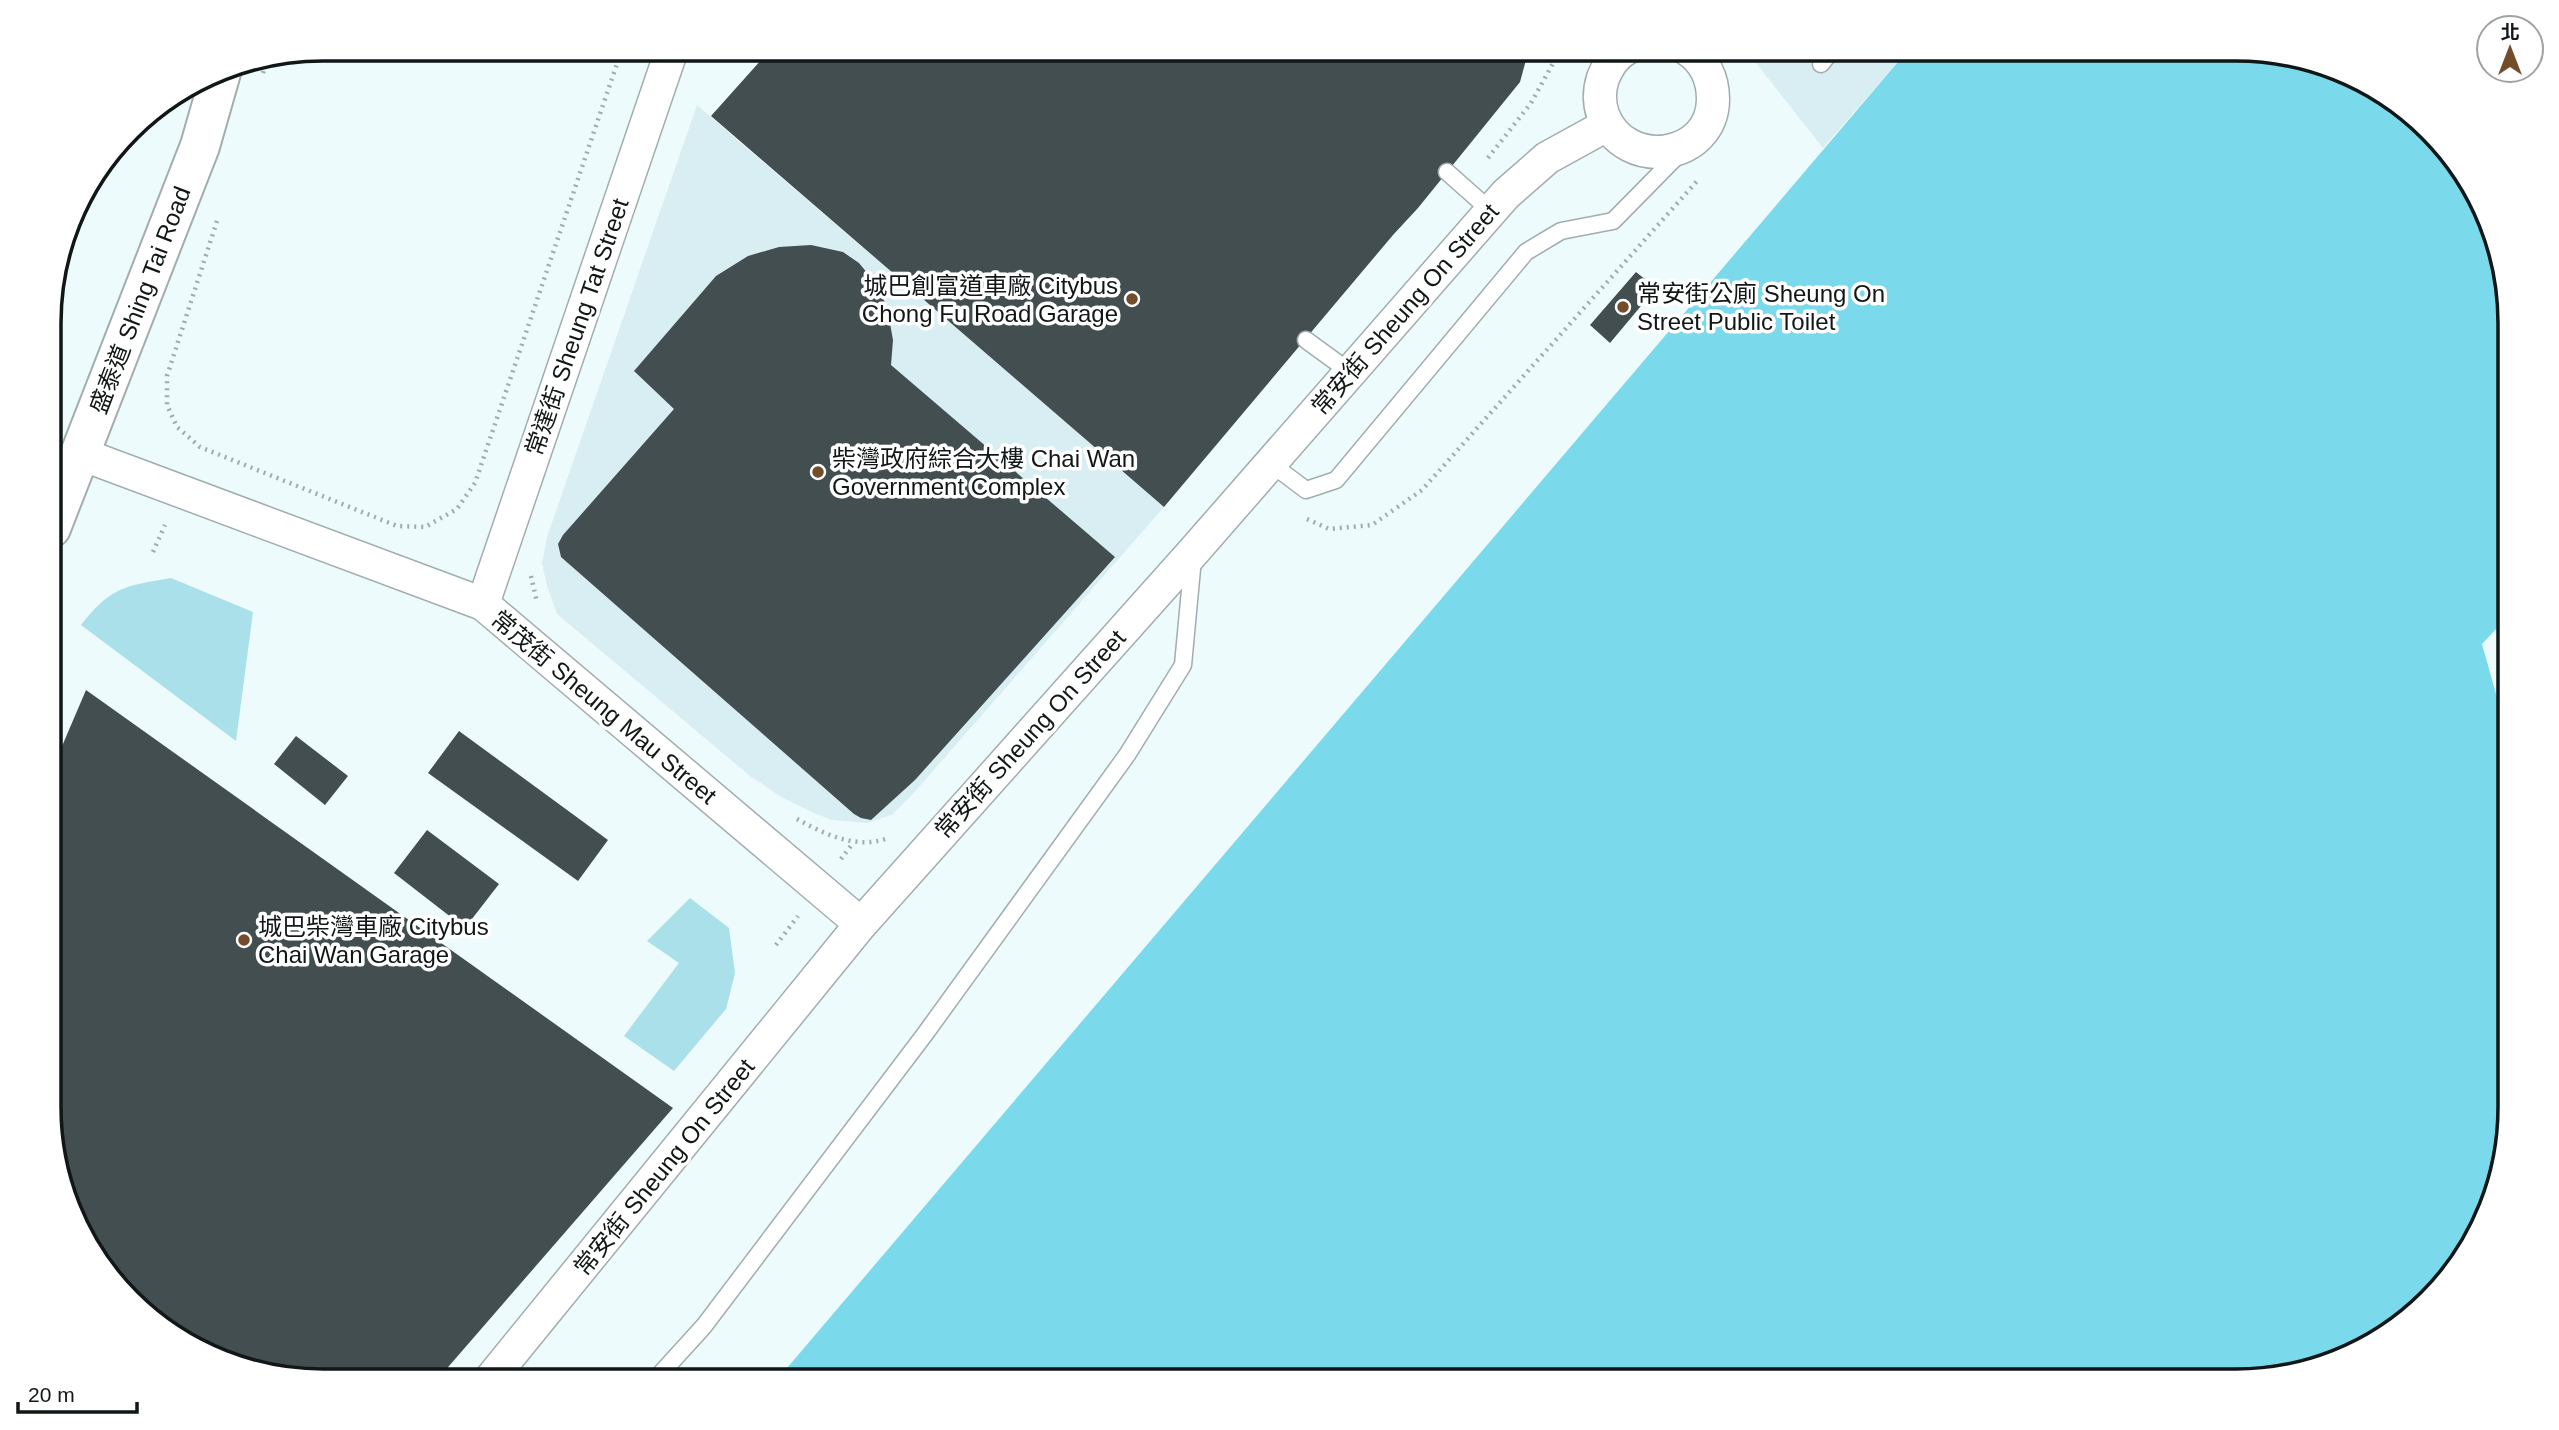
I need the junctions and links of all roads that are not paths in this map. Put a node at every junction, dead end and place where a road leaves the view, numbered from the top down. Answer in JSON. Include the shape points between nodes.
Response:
{"nodes":[{"id":1,"x":668,"y":61,"type":"edge"},
{"id":2,"x":1613,"y":61,"type":"edge"},
{"id":3,"x":1700,"y":61,"type":"edge"},
{"id":4,"x":1823,"y":61,"type":"edge"},
{"id":5,"x":1821,"y":64,"type":"dead end"},
{"id":6,"x":218,"y":83,"type":"edge"},
{"id":7,"x":1607,"y":125,"type":"junction"},
{"id":8,"x":1695,"y":138,"type":"junction"},
{"id":9,"x":1447,"y":172,"type":"dead end"},
{"id":10,"x":1491,"y":211,"type":"junction"},
{"id":11,"x":1306,"y":340,"type":"dead end"},
{"id":12,"x":1350,"y":372,"type":"junction"},
{"id":13,"x":81,"y":454,"type":"junction"},
{"id":14,"x":1270,"y":463,"type":"junction"},
{"id":15,"x":61,"y":503,"type":"edge"},
{"id":16,"x":1194,"y":551,"type":"junction"},
{"id":17,"x":483,"y":604,"type":"junction"},
{"id":18,"x":861,"y":924,"type":"junction"},
{"id":19,"x":499,"y":1369,"type":"edge"},
{"id":20,"x":665,"y":1369,"type":"edge"}],
"edges":[{"from":1,"to":17,"type":"street","name":"常達街 Sheung Tat Street"},
{"from":2,"to":7,"type":"street","via":[[1601,85],[1600,105]]},
{"from":3,"to":8,"type":"street","via":[[1713,86],[1713,105]]},
{"from":4,"to":5,"type":"lane"},
{"from":6,"to":13,"type":"street","name":"盛泰道 Shing Tai Road","via":[[200,146]]},
{"from":7,"to":8,"type":"street","via":[[1618,139],[1648,152],[1665,152]]},
{"from":7,"to":10,"type":"street","name":"常安街 Sheung On Street","via":[[1547,158]]},
{"from":8,"to":14,"type":"lane","via":[[1613,221],[1561,231],[1526,253],[1336,480],[1306,490]]},
{"from":9,"to":10,"type":"lane"},
{"from":10,"to":12,"type":"street","name":"常安街 Sheung On Street"},
{"from":11,"to":12,"type":"lane"},
{"from":12,"to":14,"type":"street","name":"常安街 Sheung On Street"},
{"from":13,"to":15,"type":"street","name":"盛泰道 Shing Tai Road"},
{"from":13,"to":17,"type":"street","name":"常茂街 Sheung Mau Street"},
{"from":14,"to":16,"type":"street","name":"常安街 Sheung On Street"},
{"from":16,"to":18,"type":"street","name":"常安街 Sheung On Street"},
{"from":16,"to":20,"type":"lane","via":[[1183,665],[1127,755],[925,1034],[712,1315]]},
{"from":17,"to":18,"type":"street","name":"常茂街 Sheung Mau Street"},
{"from":18,"to":19,"type":"street","name":"常安街 Sheung On Street"}]}
